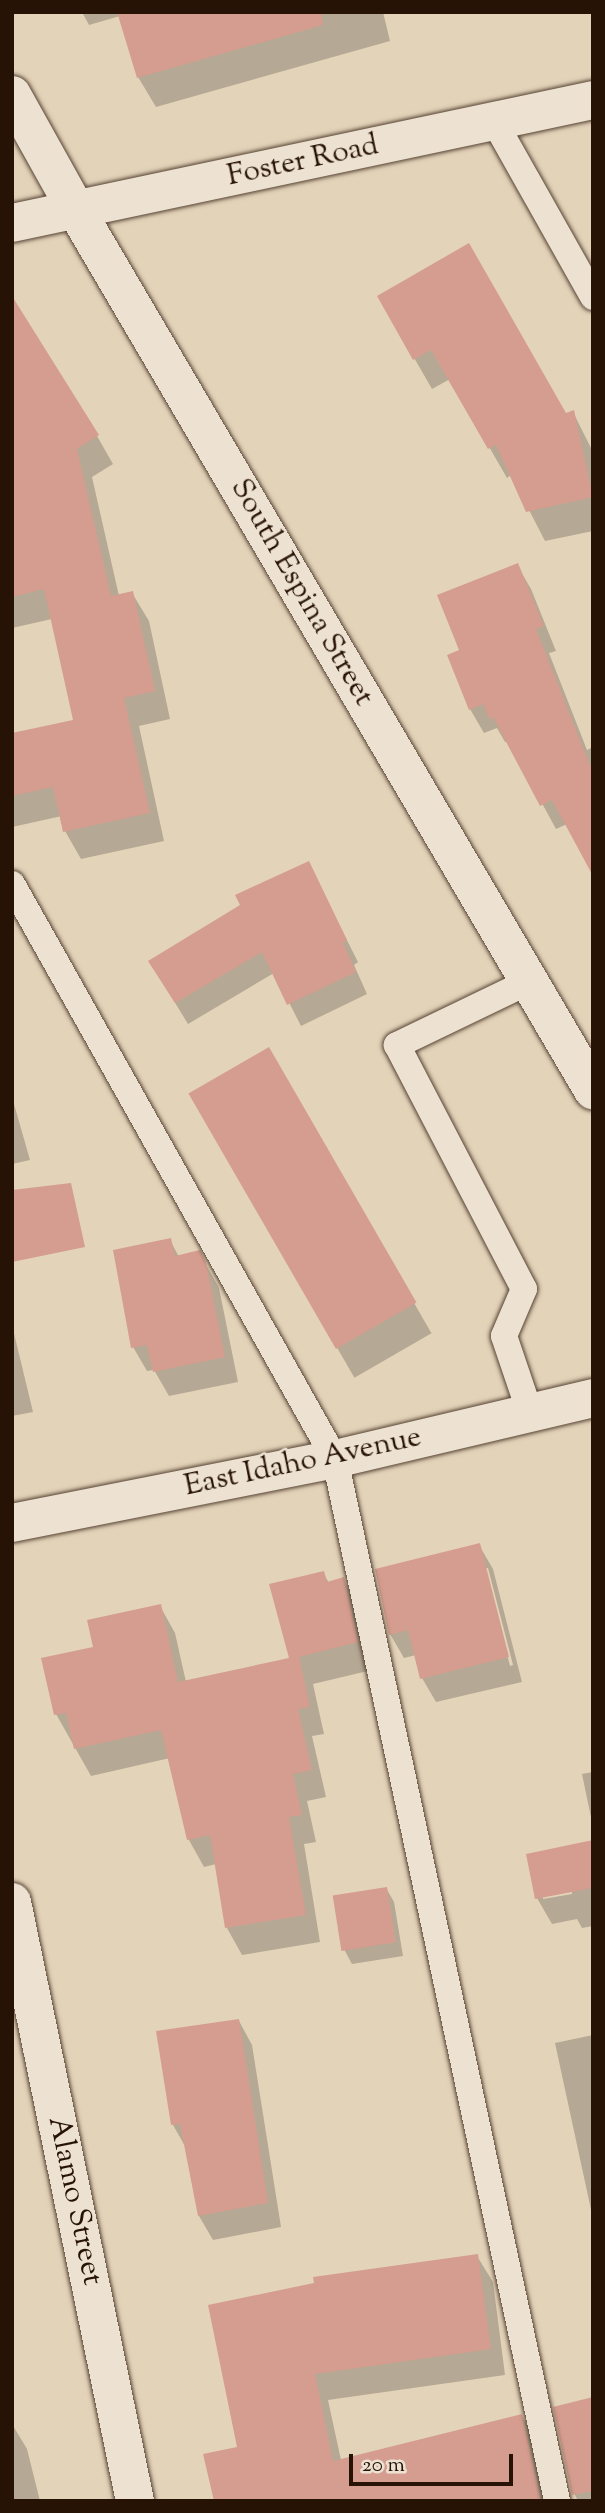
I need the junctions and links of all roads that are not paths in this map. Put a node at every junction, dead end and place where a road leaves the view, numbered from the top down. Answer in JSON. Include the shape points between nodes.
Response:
{"nodes":[{"id":1,"x":12,"y":95,"type":"edge"},
{"id":2,"x":593,"y":100,"type":"edge"},
{"id":3,"x":494,"y":121,"type":"junction"},
{"id":4,"x":76,"y":210,"type":"junction"},
{"id":5,"x":12,"y":223,"type":"edge"},
{"id":6,"x":593,"y":297,"type":"edge"},
{"id":7,"x":12,"y":884,"type":"edge"},
{"id":8,"x":530,"y":981,"type":"junction"},
{"id":9,"x":593,"y":1090,"type":"edge"},
{"id":10,"x":593,"y":1398,"type":"edge"},
{"id":11,"x":530,"y":1413,"type":"junction"},
{"id":12,"x":335,"y":1458,"type":"junction"},
{"id":13,"x":12,"y":1523,"type":"edge"},
{"id":14,"x":12,"y":1902,"type":"edge"},
{"id":15,"x":135,"y":2501,"type":"edge"},
{"id":16,"x":557,"y":2501,"type":"edge"}],
"edges":[{"from":1,"to":4,"type":"street","name":"South Espina Street"},
{"from":2,"to":3,"type":"street","name":"Foster Road"},
{"from":3,"to":4,"type":"street","name":"Foster Road"},
{"from":3,"to":6,"type":"lane"},
{"from":4,"to":5,"type":"street","name":"Foster Road"},
{"from":4,"to":8,"type":"street","name":"South Espina Street"},
{"from":7,"to":12,"type":"lane"},
{"from":8,"to":9,"type":"street","name":"South Espina Street"},
{"from":8,"to":11,"type":"lane","via":[[397,1045],[524,1289],[504,1336]]},
{"from":10,"to":11,"type":"street","name":"East Idaho Avenue"},
{"from":11,"to":12,"type":"street","name":"East Idaho Avenue"},
{"from":12,"to":13,"type":"street","name":"East Idaho Avenue"},
{"from":12,"to":16,"type":"lane"},
{"from":14,"to":15,"type":"street","name":"Alamo Street"}]}
